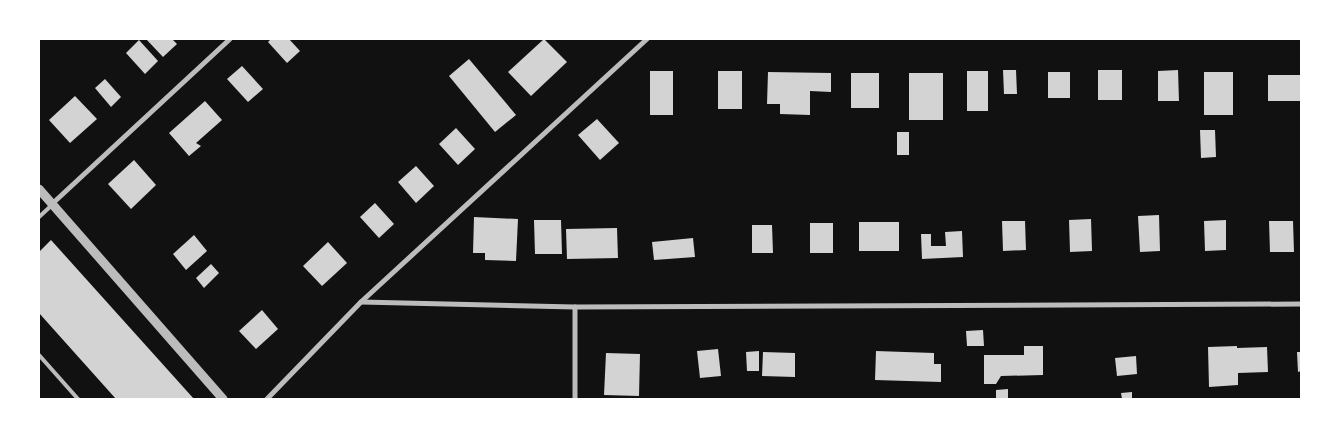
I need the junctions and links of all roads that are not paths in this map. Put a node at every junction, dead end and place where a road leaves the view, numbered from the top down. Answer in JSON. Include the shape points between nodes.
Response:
{"nodes":[{"id":1,"x":230,"y":39,"type":"edge"},
{"id":2,"x":647,"y":39,"type":"edge"},
{"id":3,"x":39,"y":189,"type":"edge"},
{"id":4,"x":52,"y":204,"type":"junction"},
{"id":5,"x":39,"y":217,"type":"edge"},
{"id":6,"x":361,"y":302,"type":"junction"},
{"id":7,"x":1301,"y":304,"type":"edge"},
{"id":8,"x":575,"y":307,"type":"junction"},
{"id":9,"x":39,"y":356,"type":"edge"},
{"id":10,"x":78,"y":399,"type":"edge"},
{"id":11,"x":223,"y":399,"type":"edge"},
{"id":12,"x":267,"y":399,"type":"edge"},
{"id":13,"x":575,"y":399,"type":"edge"}],
"edges":[{"from":1,"to":4,"type":"street"},
{"from":2,"to":6,"type":"street"},
{"from":3,"to":4,"type":"street"},
{"from":4,"to":5,"type":"lane"},
{"from":4,"to":11,"type":"street"},
{"from":6,"to":8,"type":"street"},
{"from":6,"to":12,"type":"street"},
{"from":7,"to":8,"type":"street"},
{"from":8,"to":13,"type":"street"},
{"from":9,"to":10,"type":"lane"}]}
